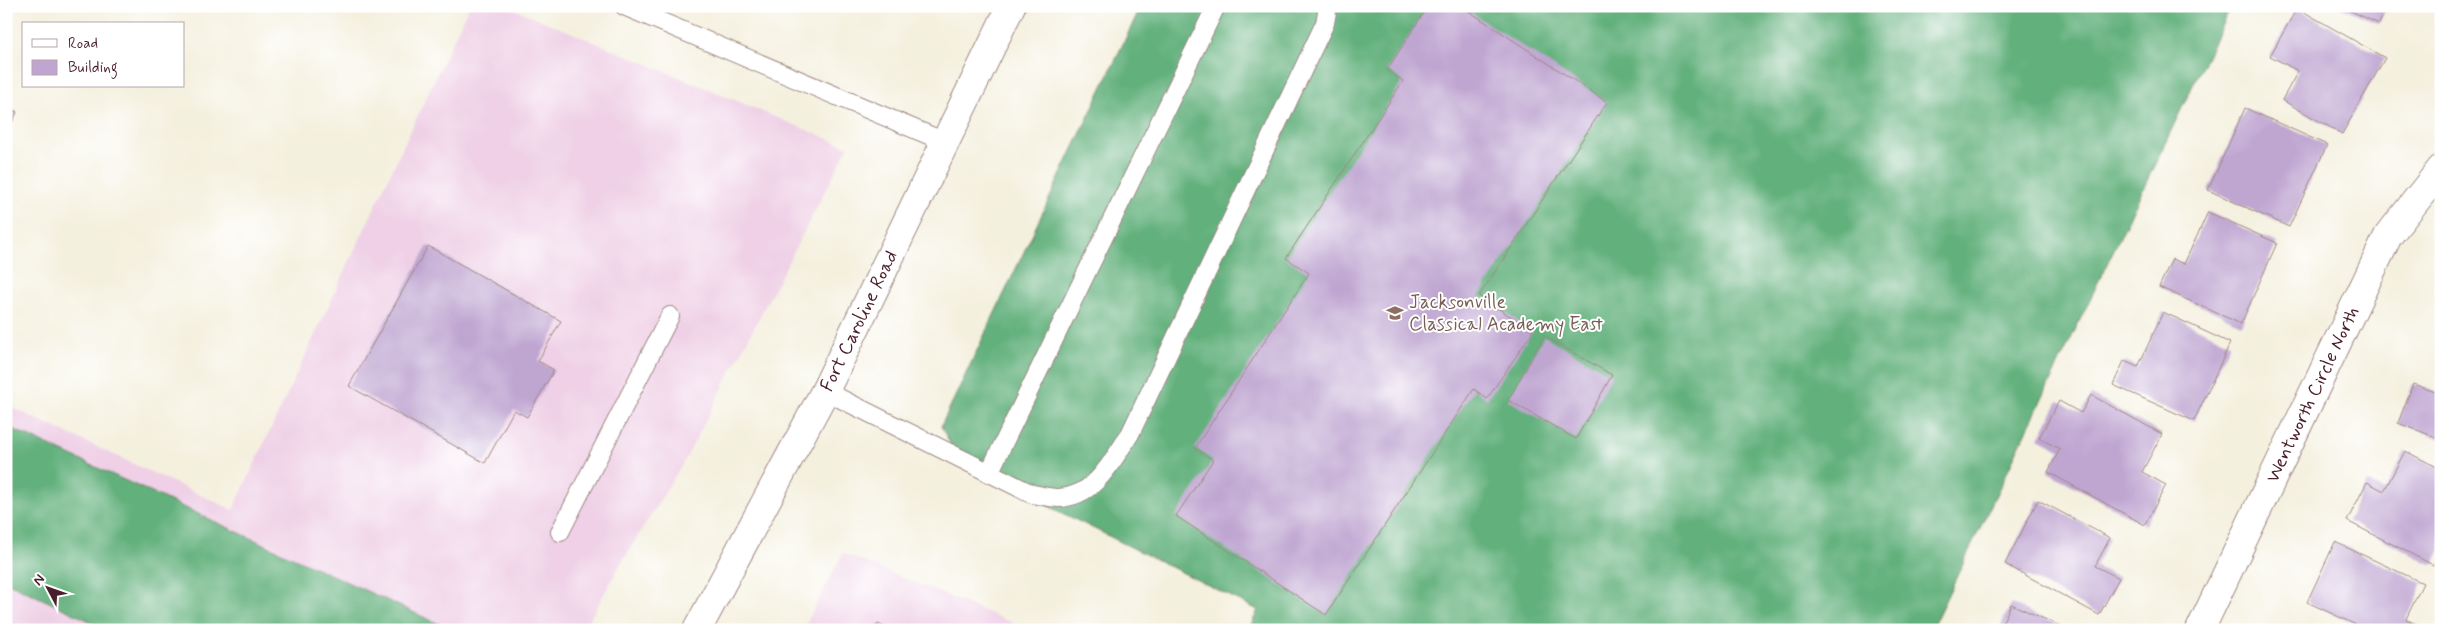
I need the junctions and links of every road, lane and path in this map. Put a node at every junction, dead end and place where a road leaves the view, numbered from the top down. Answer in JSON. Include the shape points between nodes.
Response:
{"nodes":[{"id":1,"x":624,"y":6,"type":"edge"},
{"id":2,"x":1011,"y":6,"type":"edge"},
{"id":3,"x":1216,"y":6,"type":"edge"},
{"id":4,"x":1328,"y":6,"type":"edge"},
{"id":5,"x":945,"y":142,"type":"junction"},
{"id":6,"x":2441,"y":168,"type":"edge"},
{"id":7,"x":670,"y":316,"type":"dead end"},
{"id":8,"x":825,"y":391,"type":"junction"},
{"id":9,"x":989,"y":473,"type":"junction"},
{"id":10,"x":560,"y":532,"type":"dead end"},
{"id":11,"x":697,"y":630,"type":"edge"},
{"id":12,"x":2200,"y":630,"type":"edge"}],
"edges":[{"from":1,"to":5,"type":"lane"},
{"from":2,"to":5,"type":"street","name":"Fort Caroline Road"},
{"from":3,"to":9,"type":"lane"},
{"from":4,"to":9,"type":"lane","via":[[1325,23],[1130,434],[1105,472],[1084,492],[1059,498],[1032,494]]},
{"from":5,"to":8,"type":"street","name":"Fort Caroline Road"},
{"from":6,"to":12,"type":"street","name":"Wentworth Circle North","via":[[2388,236]]},
{"from":7,"to":10,"type":"lane"},
{"from":8,"to":9,"type":"lane"},
{"from":8,"to":11,"type":"street","name":"Fort Caroline Road"}]}
